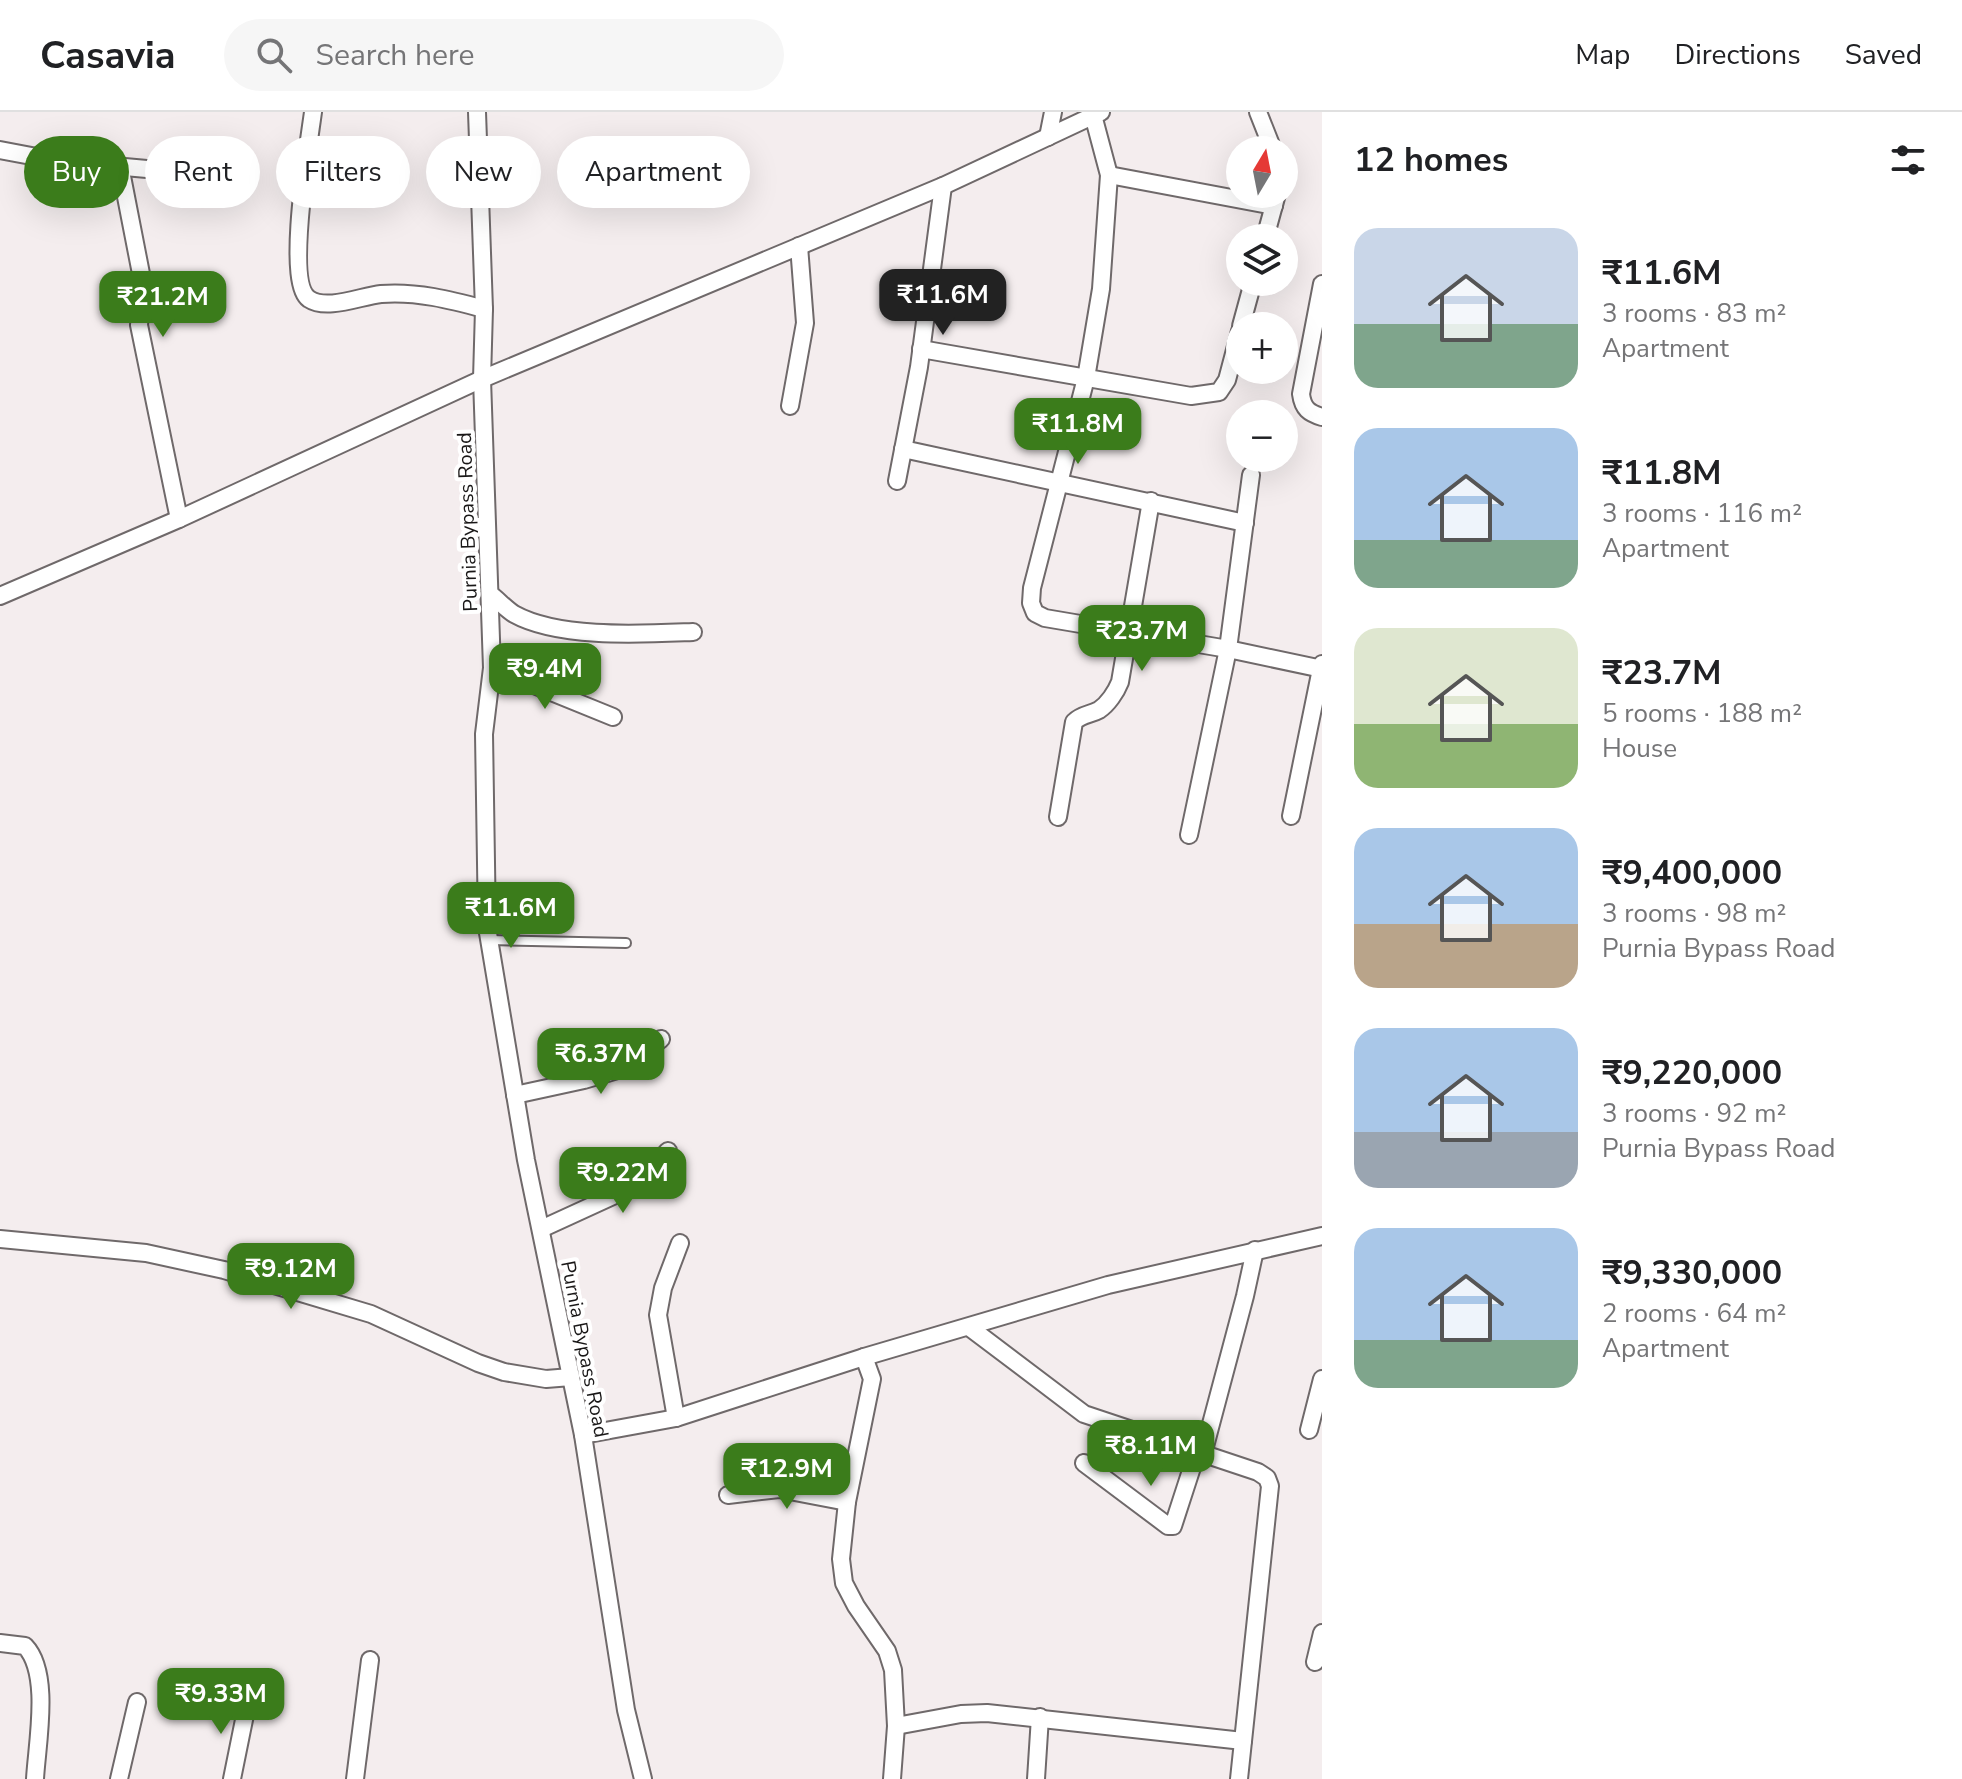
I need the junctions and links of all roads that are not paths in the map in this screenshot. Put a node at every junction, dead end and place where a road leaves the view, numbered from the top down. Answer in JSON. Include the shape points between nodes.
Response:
{"nodes":[{"id":1,"x":313,"y":112,"type":"edge"},
{"id":2,"x":477,"y":112,"type":"edge"},
{"id":3,"x":1053,"y":112,"type":"edge"},
{"id":4,"x":1258,"y":112,"type":"edge"},
{"id":5,"x":1097,"y":114,"type":"edge"},
{"id":6,"x":1267,"y":136,"type":"edge"},
{"id":7,"x":1048,"y":137,"type":"junction"},
{"id":8,"x":0,"y":150,"type":"edge"},
{"id":9,"x":24,"y":155,"type":"edge"},
{"id":10,"x":1109,"y":175,"type":"junction"},
{"id":11,"x":943,"y":186,"type":"junction"},
{"id":12,"x":1226,"y":193,"type":"edge"},
{"id":13,"x":128,"y":208,"type":"edge"},
{"id":14,"x":799,"y":246,"type":"junction"},
{"id":15,"x":1322,"y":284,"type":"edge"},
{"id":16,"x":484,"y":309,"type":"junction"},
{"id":17,"x":921,"y":349,"type":"junction"},
{"id":18,"x":1086,"y":378,"type":"junction"},
{"id":19,"x":482,"y":379,"type":"junction"},
{"id":20,"x":1226,"y":382,"type":"edge"},
{"id":21,"x":790,"y":406,"type":"dead end"},
{"id":22,"x":1322,"y":417,"type":"edge"},
{"id":23,"x":903,"y":449,"type":"junction"},
{"id":24,"x":1251,"y":475,"type":"dead end"},
{"id":25,"x":897,"y":481,"type":"dead end"},
{"id":26,"x":1060,"y":483,"type":"junction"},
{"id":27,"x":1151,"y":501,"type":"junction"},
{"id":28,"x":179,"y":519,"type":"junction"},
{"id":29,"x":1245,"y":523,"type":"junction"},
{"id":30,"x":490,"y":594,"type":"junction"},
{"id":31,"x":0,"y":596,"type":"edge"},
{"id":32,"x":1128,"y":631,"type":"junction"},
{"id":33,"x":693,"y":632,"type":"dead end"},
{"id":34,"x":1228,"y":649,"type":"junction"},
{"id":35,"x":492,"y":668,"type":"junction"},
{"id":36,"x":1322,"y":668,"type":"edge"},
{"id":37,"x":613,"y":717,"type":"dead end"},
{"id":38,"x":1291,"y":816,"type":"dead end"},
{"id":39,"x":1058,"y":817,"type":"dead end"},
{"id":40,"x":1189,"y":835,"type":"dead end"},
{"id":41,"x":490,"y":940,"type":"junction"},
{"id":42,"x":626,"y":943,"type":"dead end"},
{"id":43,"x":661,"y":1039,"type":"dead end"},
{"id":44,"x":515,"y":1095,"type":"junction"},
{"id":45,"x":668,"y":1151,"type":"dead end"},
{"id":46,"x":541,"y":1229,"type":"junction"},
{"id":47,"x":1322,"y":1236,"type":"edge"},
{"id":48,"x":0,"y":1239,"type":"edge"},
{"id":49,"x":680,"y":1243,"type":"dead end"},
{"id":50,"x":1255,"y":1250,"type":"junction"},
{"id":51,"x":969,"y":1327,"type":"junction"},
{"id":52,"x":864,"y":1357,"type":"junction"},
{"id":53,"x":571,"y":1377,"type":"junction"},
{"id":54,"x":1322,"y":1379,"type":"edge"},
{"id":55,"x":676,"y":1418,"type":"junction"},
{"id":56,"x":1309,"y":1430,"type":"dead end"},
{"id":57,"x":583,"y":1435,"type":"junction"},
{"id":58,"x":1200,"y":1453,"type":"junction"},
{"id":59,"x":1084,"y":1463,"type":"dead end"},
{"id":60,"x":728,"y":1495,"type":"dead end"},
{"id":61,"x":847,"y":1502,"type":"junction"},
{"id":62,"x":1322,"y":1633,"type":"edge"},
{"id":63,"x":0,"y":1643,"type":"edge"},
{"id":64,"x":370,"y":1660,"type":"dead end"},
{"id":65,"x":1315,"y":1662,"type":"dead end"},
{"id":66,"x":248,"y":1700,"type":"dead end"},
{"id":67,"x":137,"y":1702,"type":"dead end"},
{"id":68,"x":1040,"y":1717,"type":"junction"},
{"id":69,"x":896,"y":1726,"type":"junction"},
{"id":70,"x":1243,"y":1741,"type":"junction"},
{"id":71,"x":35,"y":1779,"type":"edge"},
{"id":72,"x":119,"y":1779,"type":"edge"},
{"id":73,"x":232,"y":1779,"type":"edge"},
{"id":74,"x":355,"y":1779,"type":"edge"},
{"id":75,"x":643,"y":1779,"type":"edge"},
{"id":76,"x":892,"y":1779,"type":"edge"},
{"id":77,"x":1036,"y":1779,"type":"edge"},
{"id":78,"x":1239,"y":1779,"type":"edge"}],
"edges":[{"from":1,"to":16,"type":"street","via":[[299,231],[302,291],[310,300],[324,303],[395,294]]},
{"from":2,"to":16,"type":"street","name":"Purnia Bypass Road"},
{"from":3,"to":7,"type":"street"},
{"from":4,"to":6,"type":"street"},
{"from":5,"to":7,"type":"street"},
{"from":5,"to":10,"type":"street"},
{"from":7,"to":11,"type":"street"},
{"from":8,"to":9,"type":"street"},
{"from":10,"to":12,"type":"street"},
{"from":10,"to":18,"type":"street","via":[[1101,289]]},
{"from":11,"to":14,"type":"street"},
{"from":11,"to":17,"type":"street"},
{"from":13,"to":28,"type":"street","via":[[143,284],[139,325]]},
{"from":14,"to":19,"type":"street"},
{"from":14,"to":21,"type":"street","via":[[805,323]]},
{"from":15,"to":22,"type":"street","via":[[1301,394],[1302,405]]},
{"from":16,"to":19,"type":"street","name":"Purnia Bypass Road"},
{"from":17,"to":18,"type":"street"},
{"from":17,"to":23,"type":"street"},
{"from":18,"to":20,"type":"street","via":[[1191,396],[1219,392]]},
{"from":18,"to":26,"type":"street"},
{"from":19,"to":28,"type":"street"},
{"from":19,"to":30,"type":"street","name":"Purnia Bypass Road"},
{"from":23,"to":25,"type":"street"},
{"from":23,"to":26,"type":"street"},
{"from":24,"to":29,"type":"street"},
{"from":26,"to":27,"type":"street"},
{"from":26,"to":32,"type":"street","via":[[1032,588],[1035,613]]},
{"from":27,"to":29,"type":"street"},
{"from":27,"to":32,"type":"street"},
{"from":28,"to":31,"type":"street"},
{"from":29,"to":34,"type":"street"},
{"from":30,"to":33,"type":"street","via":[[514,614],[549,626],[623,635]]},
{"from":30,"to":35,"type":"street","name":"Purnia Bypass Road"},
{"from":32,"to":34,"type":"street"},
{"from":32,"to":39,"type":"street","via":[[1115,693],[1099,710],[1074,722]]},
{"from":34,"to":36,"type":"street"},
{"from":34,"to":40,"type":"street"},
{"from":35,"to":37,"type":"street"},
{"from":35,"to":41,"type":"street","name":"Purnia Bypass Road","via":[[484,734]]},
{"from":36,"to":38,"type":"street"},
{"from":41,"to":42,"type":"lane"},
{"from":41,"to":44,"type":"street","name":"Purnia Bypass Road"},
{"from":43,"to":44,"type":"street","via":[[621,1069]]},
{"from":44,"to":46,"type":"street","name":"Purnia Bypass Road"},
{"from":45,"to":46,"type":"street","via":[[637,1185]]},
{"from":46,"to":53,"type":"street","name":"Purnia Bypass Road"},
{"from":47,"to":50,"type":"street"},
{"from":48,"to":53,"type":"street","via":[[146,1253],[224,1270],[371,1314],[504,1372]]},
{"from":49,"to":55,"type":"street","via":[[658,1315]]},
{"from":50,"to":51,"type":"street","via":[[1108,1285]]},
{"from":50,"to":58,"type":"street"},
{"from":51,"to":52,"type":"street"},
{"from":51,"to":58,"type":"street","via":[[1084,1414]]},
{"from":52,"to":55,"type":"street"},
{"from":52,"to":61,"type":"street","via":[[872,1379]]},
{"from":53,"to":57,"type":"street","name":"Purnia Bypass Road"},
{"from":54,"to":56,"type":"street"},
{"from":55,"to":57,"type":"street"},
{"from":57,"to":75,"type":"street","name":"Purnia Bypass Road","via":[[626,1710]]},
{"from":58,"to":59,"type":"street","via":[[1173,1526]]},
{"from":58,"to":70,"type":"street","via":[[1258,1472],[1270,1486]]},
{"from":60,"to":61,"type":"street","via":[[779,1489]]},
{"from":61,"to":69,"type":"street","via":[[844,1583],[887,1651]]},
{"from":62,"to":65,"type":"street"},
{"from":63,"to":71,"type":"street","via":[[25,1646],[36,1663],[40,1699]]},
{"from":64,"to":74,"type":"street"},
{"from":66,"to":73,"type":"street"},
{"from":67,"to":72,"type":"street"},
{"from":68,"to":69,"type":"street","via":[[961,1714]]},
{"from":68,"to":70,"type":"street"},
{"from":68,"to":77,"type":"street"},
{"from":69,"to":76,"type":"street"},
{"from":70,"to":78,"type":"street"}]}
